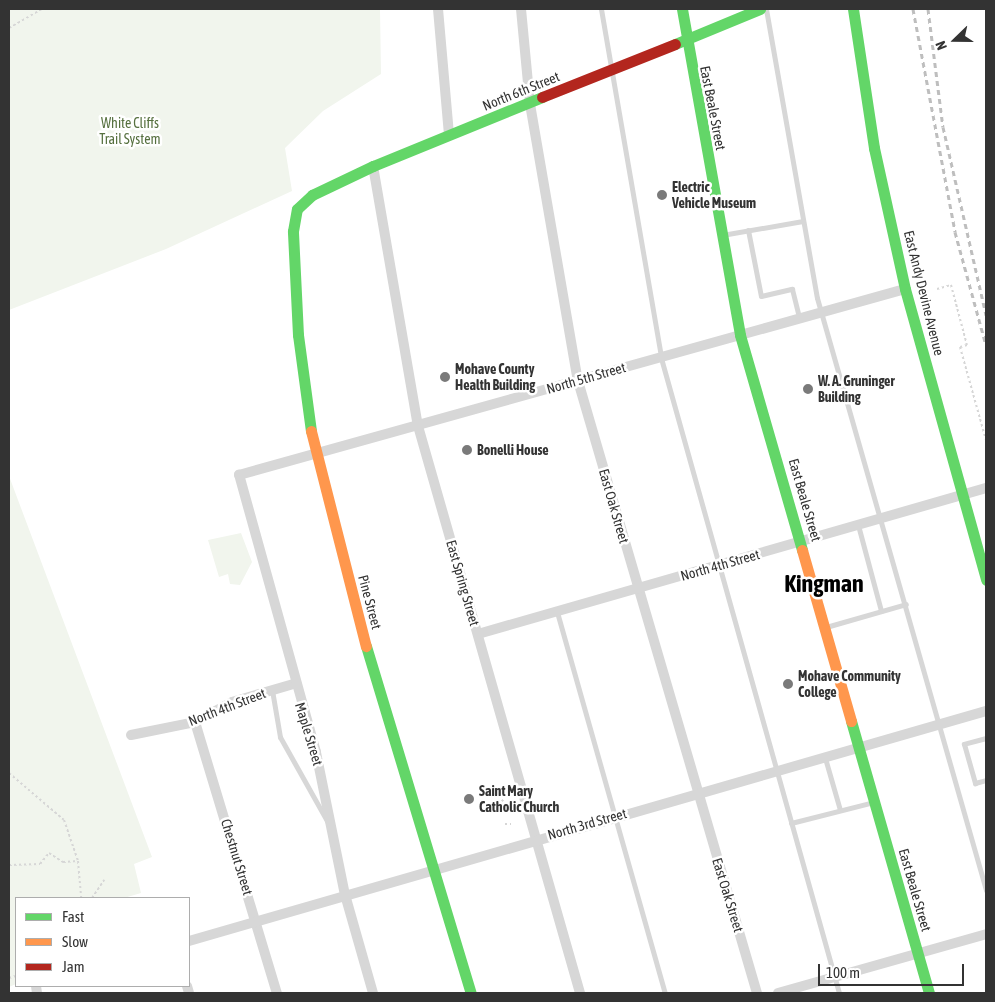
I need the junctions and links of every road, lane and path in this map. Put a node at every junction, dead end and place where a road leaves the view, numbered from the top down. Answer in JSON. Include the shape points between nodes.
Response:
{"nodes":[{"id":1,"x":42,"y":9,"type":"edge"},
{"id":2,"x":438,"y":9,"type":"edge"},
{"id":3,"x":521,"y":9,"type":"edge"},
{"id":4,"x":601,"y":9,"type":"edge"},
{"id":5,"x":682,"y":9,"type":"edge"},
{"id":6,"x":760,"y":9,"type":"edge"},
{"id":7,"x":766,"y":9,"type":"edge"},
{"id":8,"x":853,"y":9,"type":"edge"},
{"id":9,"x":9,"y":28,"type":"edge"},
{"id":10,"x":685,"y":40,"type":"junction"},
{"id":11,"x":608,"y":71,"type":"junction"},
{"id":12,"x":530,"y":104,"type":"junction"},
{"id":13,"x":449,"y":134,"type":"junction"},
{"id":14,"x":373,"y":166,"type":"junction"},
{"id":15,"x":297,"y":209,"type":"joint"},
{"id":16,"x":803,"y":221,"type":"junction"},
{"id":17,"x":748,"y":230,"type":"junction"},
{"id":18,"x":722,"y":235,"type":"junction"},
{"id":19,"x":905,"y":289,"type":"junction"},
{"id":20,"x":937,"y":289,"type":"dead end"},
{"id":21,"x":821,"y":312,"type":"junction"},
{"id":22,"x":799,"y":318,"type":"junction"},
{"id":23,"x":740,"y":334,"type":"junction"},
{"id":24,"x":660,"y":358,"type":"junction"},
{"id":25,"x":578,"y":381,"type":"junction"},
{"id":26,"x":418,"y":426,"type":"junction"},
{"id":27,"x":986,"y":440,"type":"edge"},
{"id":28,"x":314,"y":455,"type":"junction"},
{"id":29,"x":239,"y":476,"type":"joint"},
{"id":30,"x":986,"y":488,"type":"edge"},
{"id":31,"x":962,"y":495,"type":"junction"},
{"id":32,"x":881,"y":519,"type":"junction"},
{"id":33,"x":858,"y":525,"type":"junction"},
{"id":34,"x":802,"y":542,"type":"junction"},
{"id":35,"x":718,"y":565,"type":"junction"},
{"id":36,"x":986,"y":580,"type":"edge"},
{"id":37,"x":638,"y":588,"type":"junction"},
{"id":38,"x":906,"y":604,"type":"junction"},
{"id":39,"x":557,"y":612,"type":"junction"},
{"id":40,"x":881,"y":612,"type":"junction"},
{"id":41,"x":825,"y":627,"type":"junction"},
{"id":42,"x":478,"y":634,"type":"junction"},
{"id":43,"x":294,"y":684,"type":"junction"},
{"id":44,"x":272,"y":690,"type":"junction"},
{"id":45,"x":986,"y":711,"type":"edge"},
{"id":46,"x":195,"y":722,"type":"junction"},
{"id":47,"x":940,"y":724,"type":"junction"},
{"id":48,"x":131,"y":735,"type":"dead end"},
{"id":49,"x":986,"y":738,"type":"edge"},
{"id":50,"x":859,"y":747,"type":"junction"},
{"id":51,"x":825,"y":757,"type":"junction"},
{"id":52,"x":776,"y":771,"type":"junction"},
{"id":53,"x":9,"y":773,"type":"edge"},
{"id":54,"x":986,"y":780,"type":"edge"},
{"id":55,"x":697,"y":794,"type":"junction"},
{"id":56,"x":504,"y":799,"type":"dead end"},
{"id":57,"x":874,"y":802,"type":"junction"},
{"id":58,"x":498,"y":805,"type":"dead end"},
{"id":59,"x":506,"y":807,"type":"dead end"},
{"id":60,"x":501,"y":810,"type":"dead end"},
{"id":61,"x":840,"y":810,"type":"junction"},
{"id":62,"x":617,"y":816,"type":"junction"},
{"id":63,"x":791,"y":823,"type":"junction"},
{"id":64,"x":505,"y":824,"type":"dead end"},
{"id":65,"x":511,"y":824,"type":"dead end"},
{"id":66,"x":335,"y":832,"type":"junction"},
{"id":67,"x":536,"y":839,"type":"junction"},
{"id":68,"x":78,"y":861,"type":"junction"},
{"id":69,"x":9,"y":865,"type":"edge"},
{"id":70,"x":433,"y":868,"type":"junction"},
{"id":71,"x":104,"y":880,"type":"dead end"},
{"id":72,"x":986,"y":890,"type":"edge"},
{"id":73,"x":345,"y":895,"type":"junction"},
{"id":74,"x":81,"y":897,"type":"edge"},
{"id":75,"x":93,"y":897,"type":"edge"},
{"id":76,"x":256,"y":920,"type":"junction"},
{"id":77,"x":986,"y":934,"type":"edge"},
{"id":78,"x":190,"y":941,"type":"edge"},
{"id":79,"x":918,"y":954,"type":"junction"},
{"id":80,"x":834,"y":978,"type":"junction"},
{"id":81,"x":277,"y":993,"type":"edge"},
{"id":82,"x":373,"y":993,"type":"edge"},
{"id":83,"x":471,"y":993,"type":"edge"},
{"id":84,"x":580,"y":993,"type":"edge"},
{"id":85,"x":665,"y":993,"type":"edge"},
{"id":86,"x":757,"y":993,"type":"edge"},
{"id":87,"x":778,"y":993,"type":"edge"},
{"id":88,"x":839,"y":993,"type":"edge"},
{"id":89,"x":929,"y":993,"type":"edge"}],
"edges":[{"from":1,"to":9,"type":"path"},
{"from":2,"to":13,"type":"street"},
{"from":3,"to":12,"type":"street","name":"East Oak Street"},
{"from":4,"to":11,"type":"lane"},
{"from":5,"to":10,"type":"main road","name":"East Beale Street"},
{"from":6,"to":10,"type":"main road","name":"North 6th Street"},
{"from":7,"to":16,"type":"lane"},
{"from":8,"to":19,"type":"main road","name":"East Andy Devine Avenue","via":[[874,148]]},
{"from":10,"to":11,"type":"main road","name":"North 6th Street"},
{"from":10,"to":18,"type":"main road","name":"East Beale Street"},
{"from":11,"to":12,"type":"main road","name":"North 6th Street"},
{"from":11,"to":24,"type":"lane"},
{"from":12,"to":13,"type":"main road","name":"North 6th Street"},
{"from":12,"to":25,"type":"street","name":"East Oak Street"},
{"from":13,"to":14,"type":"main road","name":"North 6th Street"},
{"from":14,"to":15,"type":"main road","name":"North 6th Street","via":[[312,195]]},
{"from":14,"to":26,"type":"street","name":"East Spring Street"},
{"from":15,"to":28,"type":"main road","name":"Pine Street","via":[[292,231],[298,334]]},
{"from":16,"to":17,"type":"lane"},
{"from":16,"to":21,"type":"lane"},
{"from":17,"to":18,"type":"lane"},
{"from":17,"to":22,"type":"lane","via":[[761,296],[792,289]]},
{"from":18,"to":23,"type":"main road","name":"East Beale Street"},
{"from":19,"to":21,"type":"street","name":"North 5th Street"},
{"from":19,"to":31,"type":"main road","name":"East Andy Devine Avenue"},
{"from":20,"to":27,"type":"path","via":[[951,285],[968,345],[960,348]]},
{"from":21,"to":22,"type":"street","name":"North 5th Street"},
{"from":21,"to":32,"type":"lane"},
{"from":22,"to":23,"type":"street","name":"North 5th Street"},
{"from":23,"to":24,"type":"street","name":"North 5th Street"},
{"from":23,"to":34,"type":"main road","name":"East Beale Street"},
{"from":24,"to":25,"type":"street","name":"North 5th Street"},
{"from":24,"to":35,"type":"lane"},
{"from":25,"to":26,"type":"street","name":"North 5th Street"},
{"from":25,"to":37,"type":"street","name":"East Oak Street"},
{"from":26,"to":28,"type":"street","name":"North 5th Street"},
{"from":26,"to":42,"type":"street","name":"East Spring Street"},
{"from":28,"to":29,"type":"street","name":"North 5th Street"},
{"from":28,"to":70,"type":"main road","name":"Pine Street"},
{"from":29,"to":43,"type":"street","name":"Maple Street"},
{"from":30,"to":31,"type":"street","name":"North 4th Street"},
{"from":31,"to":32,"type":"street","name":"North 4th Street"},
{"from":31,"to":36,"type":"main road","name":"East Andy Devine Avenue"},
{"from":32,"to":33,"type":"street","name":"North 4th Street"},
{"from":32,"to":38,"type":"lane"},
{"from":33,"to":34,"type":"street","name":"North 4th Street"},
{"from":33,"to":40,"type":"lane"},
{"from":34,"to":35,"type":"street","name":"North 4th Street"},
{"from":34,"to":41,"type":"main road","name":"East Beale Street"},
{"from":35,"to":37,"type":"street","name":"North 4th Street"},
{"from":35,"to":52,"type":"lane"},
{"from":37,"to":39,"type":"street","name":"North 4th Street"},
{"from":37,"to":55,"type":"street","name":"East Oak Street"},
{"from":38,"to":40,"type":"lane"},
{"from":38,"to":47,"type":"lane"},
{"from":39,"to":42,"type":"street","name":"North 4th Street"},
{"from":39,"to":62,"type":"lane"},
{"from":40,"to":41,"type":"lane"},
{"from":41,"to":50,"type":"main road","name":"East Beale Street"},
{"from":42,"to":67,"type":"street","name":"East Spring Street"},
{"from":43,"to":44,"type":"street","name":"North 4th Street"},
{"from":43,"to":66,"type":"street","name":"Maple Street"},
{"from":44,"to":46,"type":"street","name":"North 4th Street","via":[[232,702]]},
{"from":44,"to":66,"type":"lane","via":[[280,737],[321,817]]},
{"from":45,"to":47,"type":"street","name":"North 3rd Street"},
{"from":46,"to":48,"type":"street","name":"North 4th Street"},
{"from":46,"to":76,"type":"street","name":"Chestnut Street"},
{"from":47,"to":50,"type":"street","name":"North 3rd Street"},
{"from":47,"to":72,"type":"lane"},
{"from":49,"to":54,"type":"lane","via":[[964,744],[975,783]]},
{"from":50,"to":51,"type":"street","name":"North 3rd Street"},
{"from":50,"to":57,"type":"main road","name":"East Beale Street"},
{"from":51,"to":52,"type":"street","name":"North 3rd Street"},
{"from":51,"to":61,"type":"lane"},
{"from":52,"to":55,"type":"street","name":"North 3rd Street"},
{"from":52,"to":63,"type":"lane"},
{"from":53,"to":68,"type":"path","via":[[64,820]]},
{"from":55,"to":62,"type":"street","name":"North 3rd Street"},
{"from":55,"to":86,"type":"street","name":"East Oak Street"},
{"from":56,"to":58,"type":"path","via":[[497,801]]},
{"from":57,"to":61,"type":"lane"},
{"from":57,"to":79,"type":"main road","name":"East Beale Street"},
{"from":59,"to":60,"type":"path"},
{"from":61,"to":63,"type":"lane"},
{"from":62,"to":67,"type":"street","name":"North 3rd Street"},
{"from":62,"to":85,"type":"lane"},
{"from":63,"to":80,"type":"lane"},
{"from":64,"to":65,"type":"path"},
{"from":66,"to":73,"type":"street","name":"Maple Street"},
{"from":67,"to":70,"type":"street","name":"North 3rd Street"},
{"from":67,"to":84,"type":"street","name":"East Spring Street"},
{"from":68,"to":69,"type":"path","via":[[63,862],[48,853],[40,864]]},
{"from":68,"to":74,"type":"path"},
{"from":70,"to":73,"type":"street","name":"North 3rd Street"},
{"from":70,"to":83,"type":"main road","name":"Pine Street"},
{"from":71,"to":75,"type":"path"},
{"from":73,"to":76,"type":"street","name":"North 3rd Street"},
{"from":73,"to":82,"type":"street","name":"Maple Street"},
{"from":76,"to":78,"type":"street","name":"North 3rd Street"},
{"from":76,"to":81,"type":"street","name":"Chestnut Street"},
{"from":77,"to":79,"type":"street"},
{"from":79,"to":80,"type":"street"},
{"from":79,"to":89,"type":"main road","name":"East Beale Street"},
{"from":80,"to":87,"type":"street"},
{"from":80,"to":88,"type":"lane"}]}
